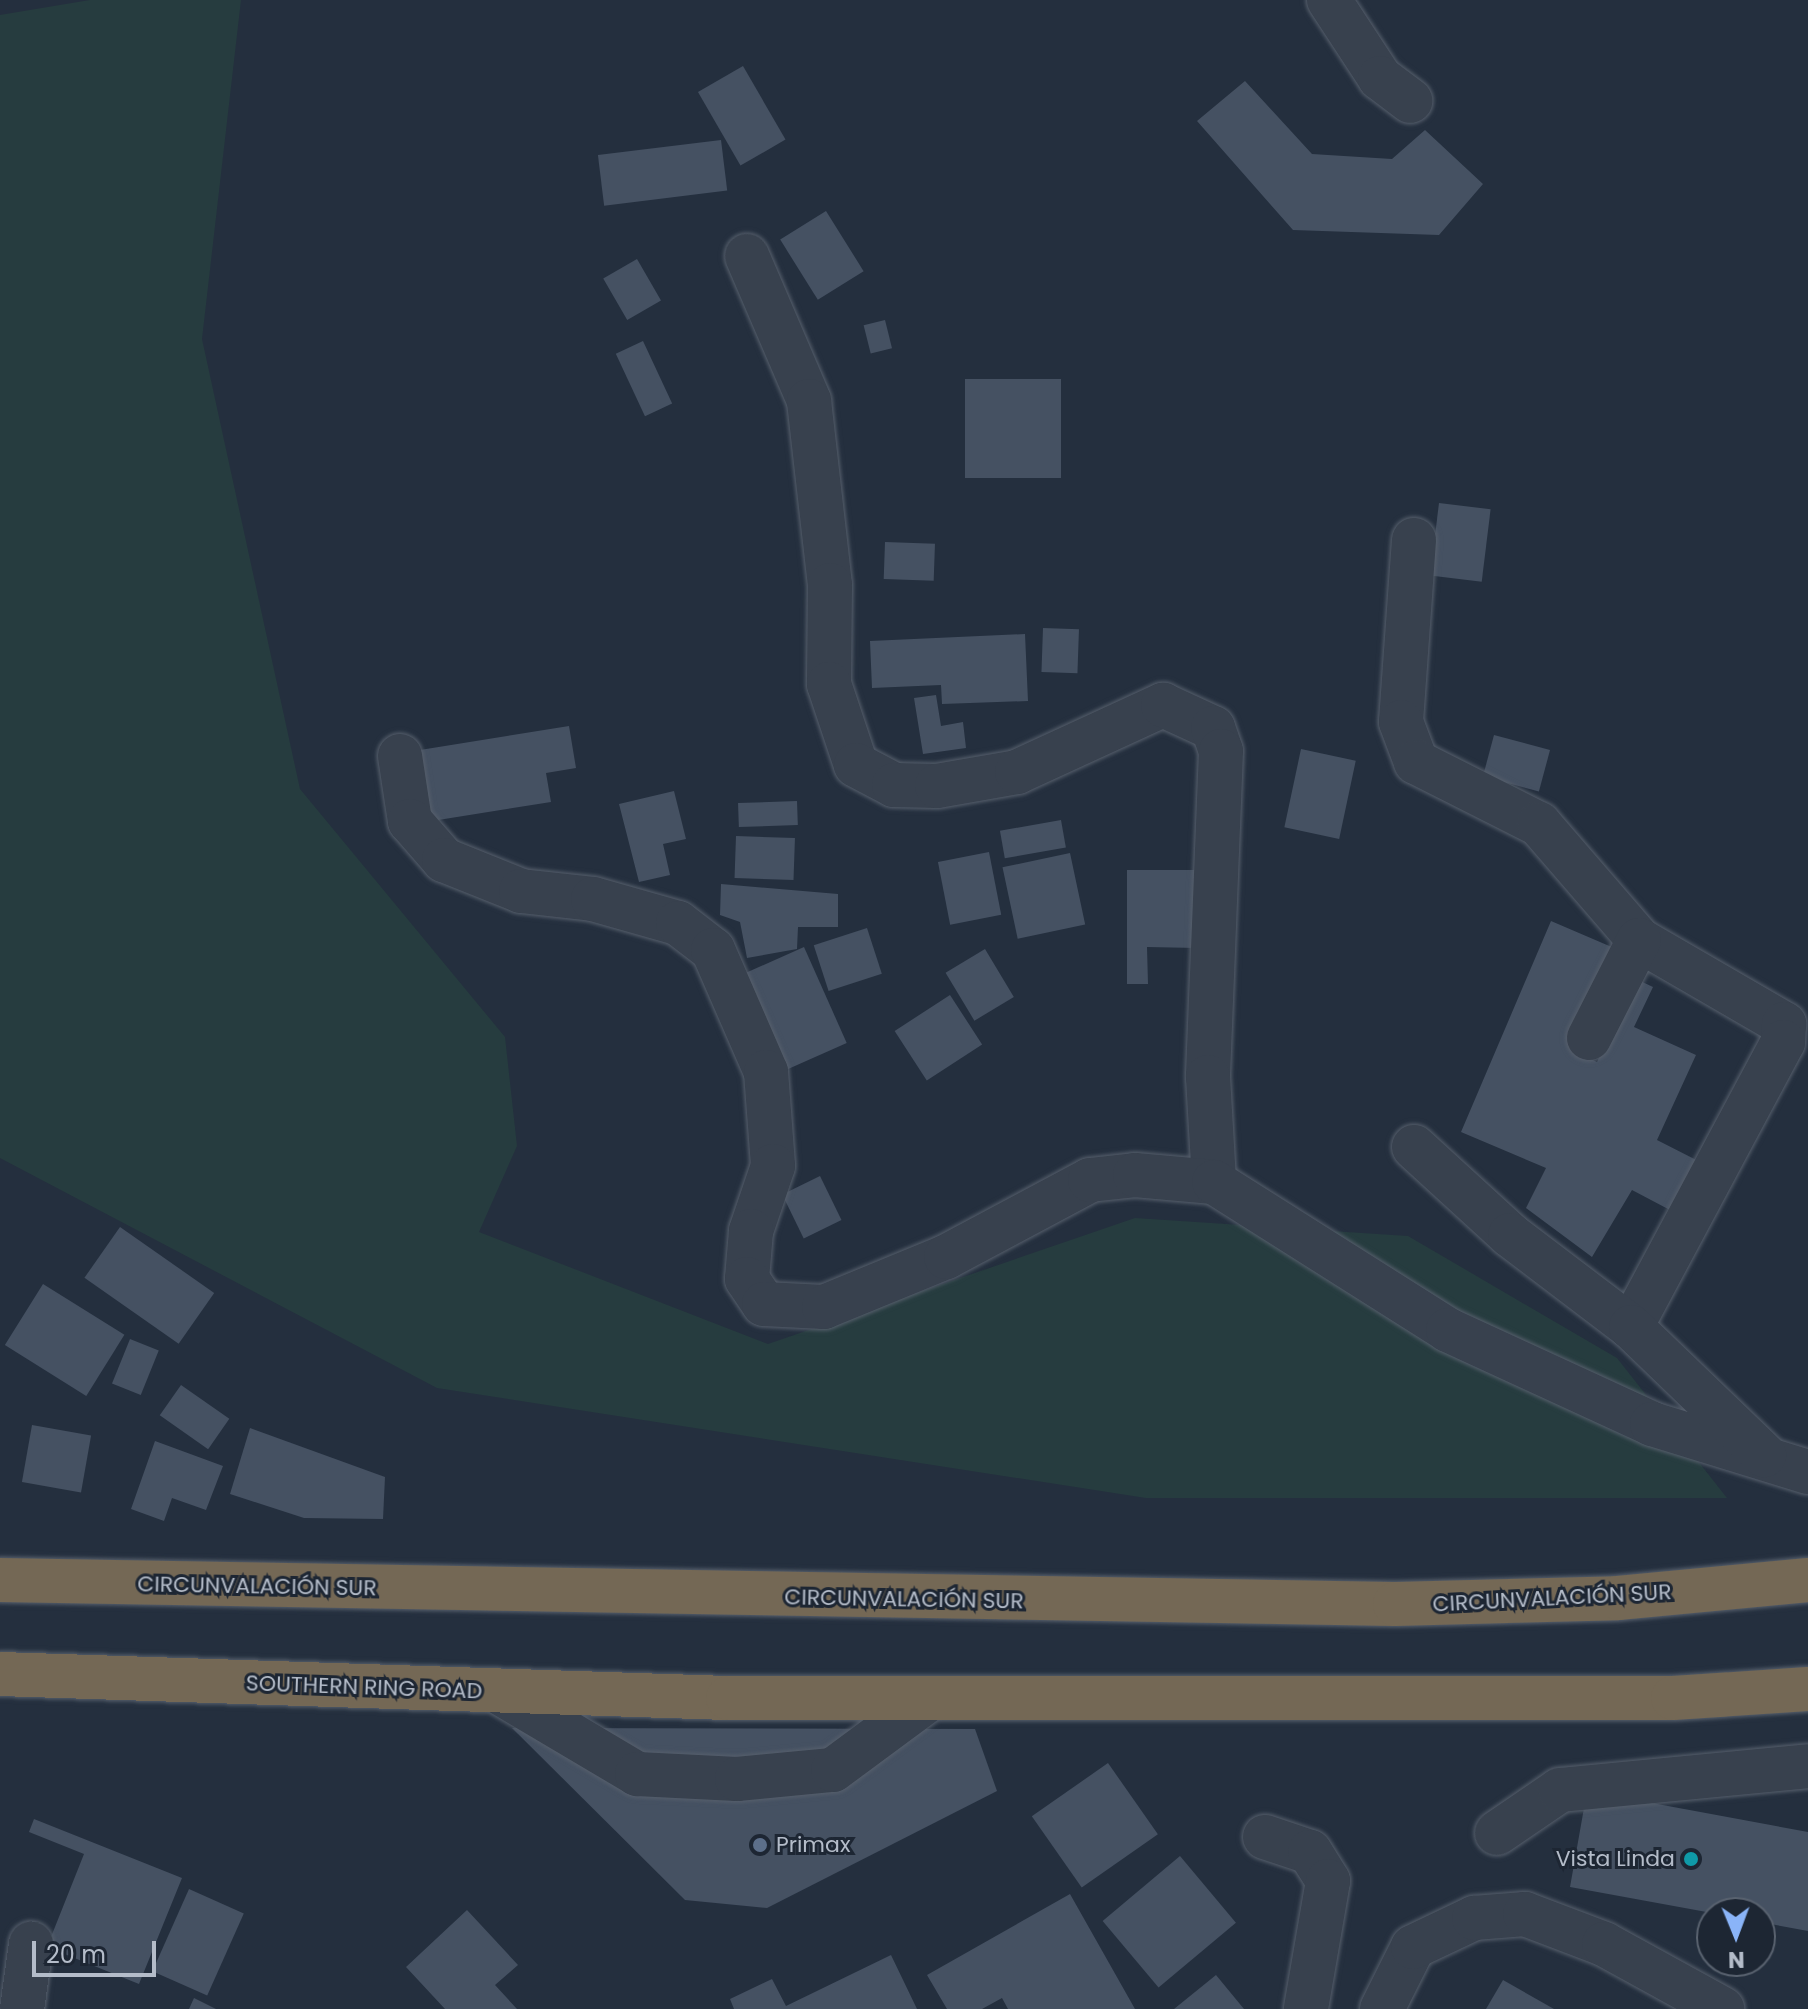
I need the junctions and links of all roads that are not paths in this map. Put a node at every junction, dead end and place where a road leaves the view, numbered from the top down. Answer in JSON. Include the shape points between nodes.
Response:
{"nodes":[{"id":1,"x":1329,"y":0,"type":"edge"},
{"id":2,"x":1410,"y":101,"type":"dead end"},
{"id":3,"x":747,"y":256,"type":"dead end"},
{"id":4,"x":1414,"y":540,"type":"dead end"},
{"id":5,"x":400,"y":756,"type":"dead end"},
{"id":6,"x":1639,"y":940,"type":"junction"},
{"id":7,"x":1589,"y":1038,"type":"dead end"},
{"id":8,"x":1414,"y":1147,"type":"dead end"},
{"id":9,"x":1214,"y":1182,"type":"junction"},
{"id":10,"x":1631,"y":1327,"type":"junction"},
{"id":11,"x":1790,"y":1467,"type":"edge"},
{"id":12,"x":0,"y":1580,"type":"edge"},
{"id":13,"x":1808,"y":1580,"type":"edge"},
{"id":14,"x":0,"y":1674,"type":"edge"},
{"id":15,"x":1808,"y":1689,"type":"edge"},
{"id":16,"x":499,"y":1692,"type":"junction"},
{"id":17,"x":929,"y":1699,"type":"junction"},
{"id":18,"x":1808,"y":1766,"type":"edge"},
{"id":19,"x":1497,"y":1833,"type":"dead end"},
{"id":20,"x":1265,"y":1837,"type":"dead end"},
{"id":21,"x":31,"y":1944,"type":"dead end"},
{"id":22,"x":22,"y":2009,"type":"edge"},
{"id":23,"x":1306,"y":2009,"type":"edge"},
{"id":24,"x":1382,"y":2009,"type":"edge"},
{"id":25,"x":1722,"y":2009,"type":"edge"}],
"edges":[{"from":1,"to":2,"type":"street","via":[[1380,78]]},
{"from":3,"to":9,"type":"street","via":[[809,401],[830,585],[829,684],[856,765],[894,785],[937,786],[1017,772],[1163,705],[1213,728],[1221,751],[1208,1077]]},
{"from":4,"to":6,"type":"street","via":[[1401,722],[1416,762],[1539,824]]},
{"from":5,"to":9,"type":"street","via":[[410,821],[444,860],[521,891],[593,899],[678,923],[713,950],[766,1072],[773,1166],[751,1231],[747,1279],[764,1304],[824,1307],[946,1257],[1090,1180],[1135,1175]]},
{"from":6,"to":7,"type":"street"},
{"from":6,"to":10,"type":"street","via":[[1784,1024],[1783,1042]]},
{"from":8,"to":10,"type":"street","via":[[1510,1235]]},
{"from":9,"to":11,"type":"street","via":[[1448,1330],[1652,1424]]},
{"from":10,"to":11,"type":"street"},
{"from":12,"to":13,"type":"highway","name":"CIRCUNVALACIÓN SUR","via":[[1395,1604],[1618,1598]]},
{"from":14,"to":16,"type":"highway","name":"SOUTHERN RING ROAD"},
{"from":15,"to":17,"type":"highway","via":[[1673,1698]]},
{"from":16,"to":17,"type":"highway","name":"SOUTHERN RING ROAD"},
{"from":16,"to":17,"type":"street","via":[[637,1774],[737,1779],[833,1770]]},
{"from":18,"to":19,"type":"street","via":[[1560,1790]]},
{"from":20,"to":23,"type":"street","via":[[1310,1852],[1328,1881]]},
{"from":21,"to":22,"type":"street"},
{"from":24,"to":25,"type":"street","via":[[1413,1947],[1474,1918],[1525,1914],[1604,1944]]}]}
